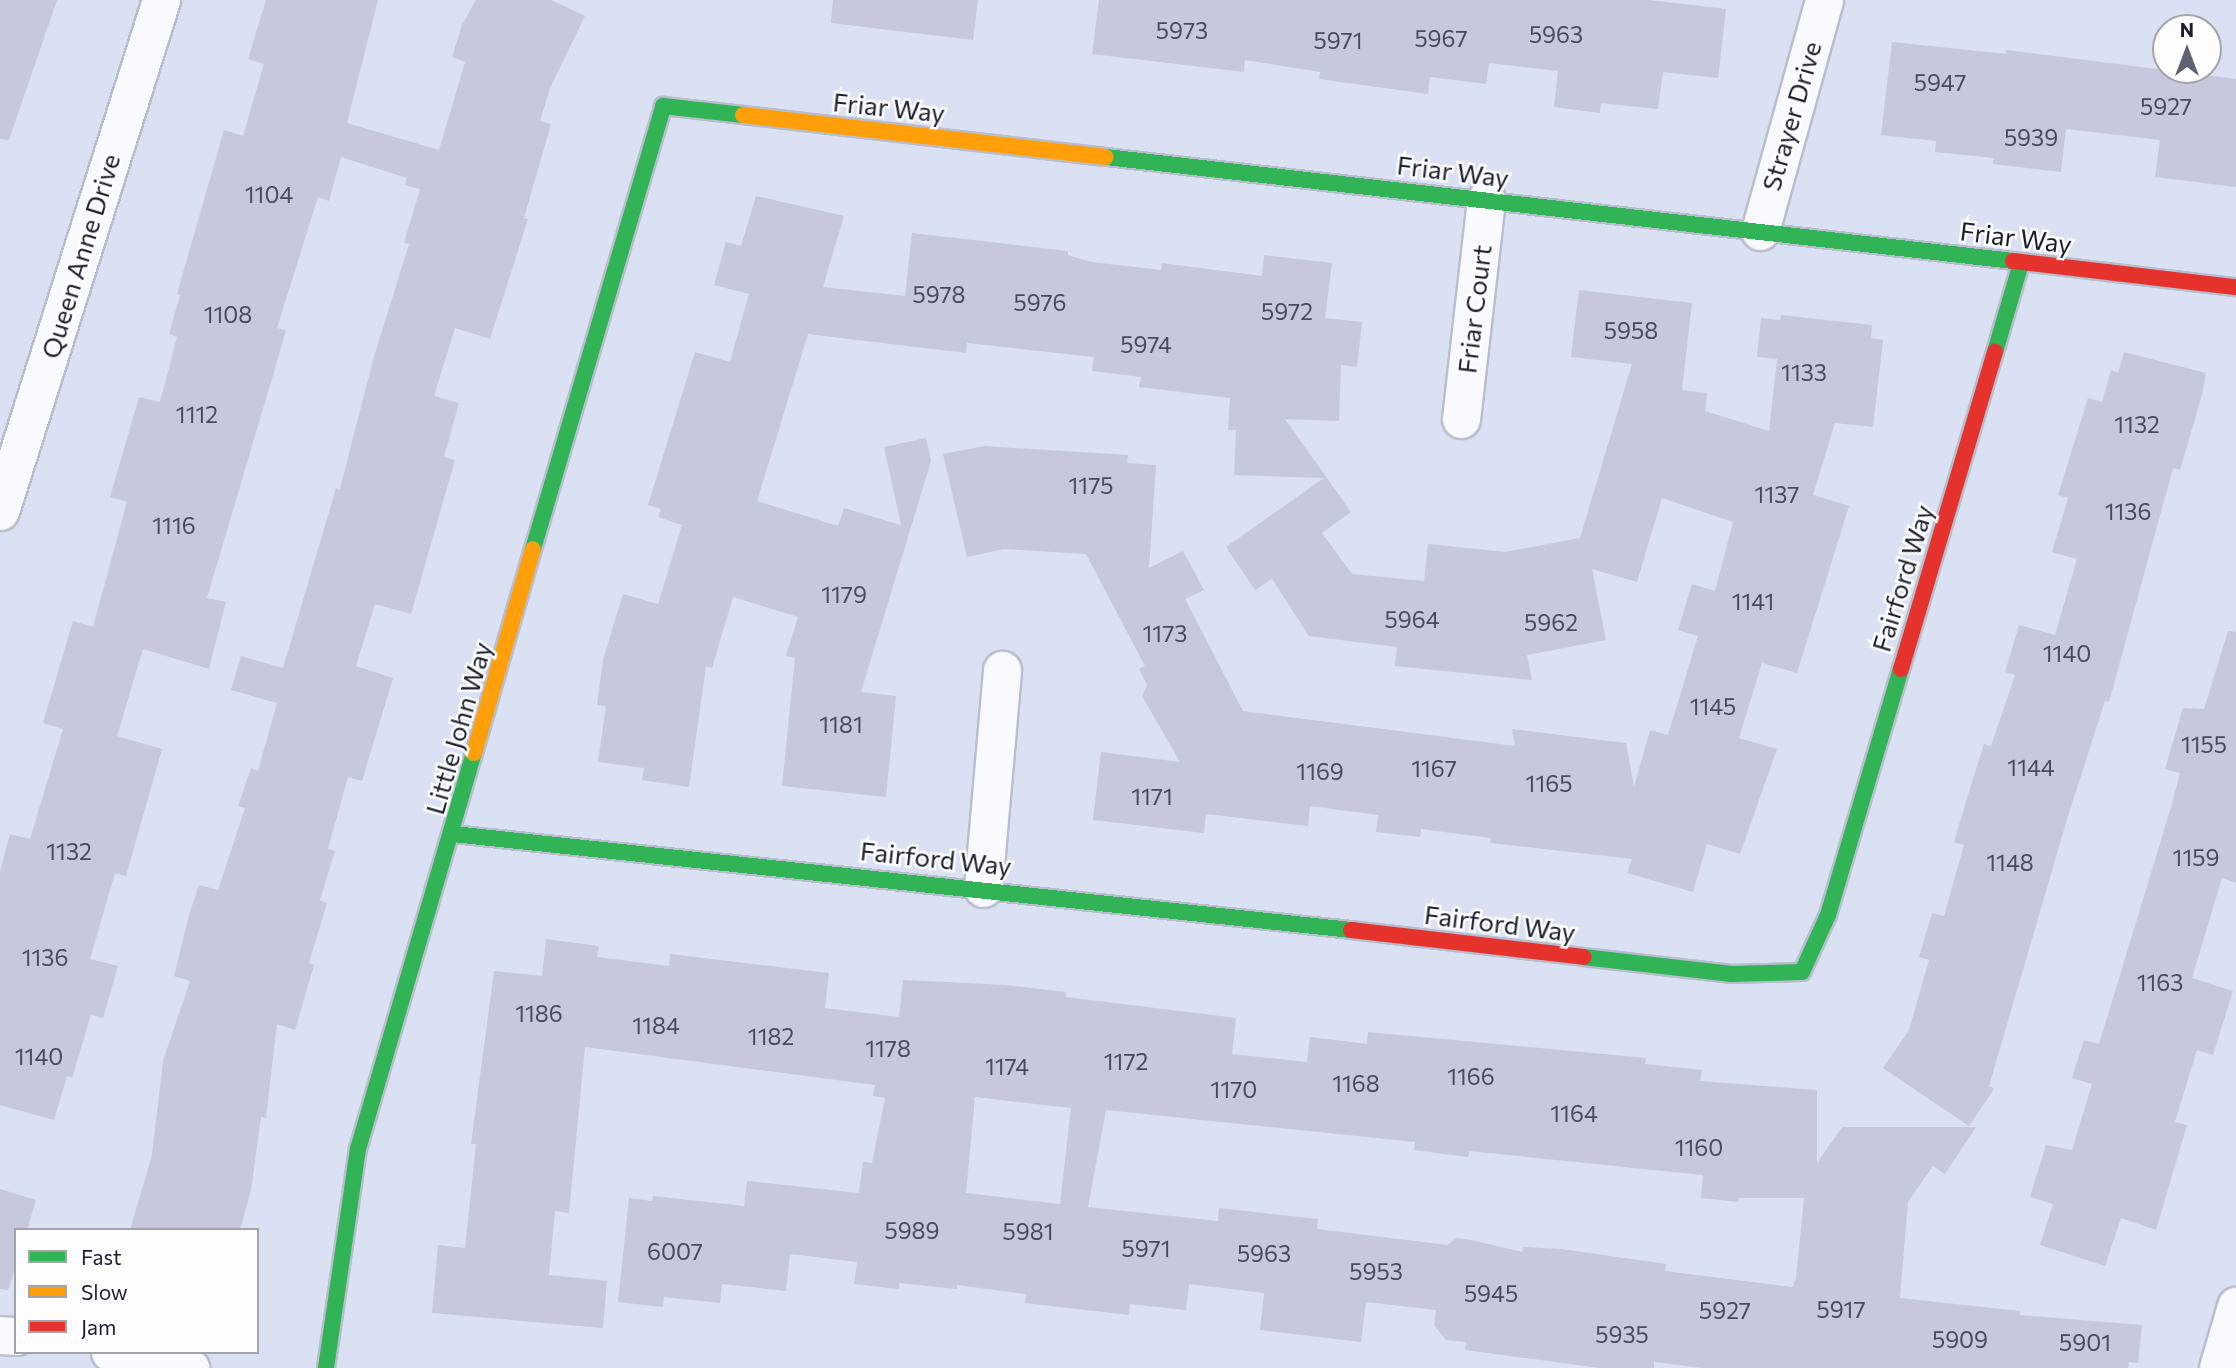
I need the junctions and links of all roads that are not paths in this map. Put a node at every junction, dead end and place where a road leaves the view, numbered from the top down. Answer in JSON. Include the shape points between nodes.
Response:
{"nodes":[{"id":1,"x":161,"y":0,"type":"edge"},
{"id":2,"x":1824,"y":0,"type":"edge"},
{"id":3,"x":663,"y":106,"type":"joint"},
{"id":4,"x":1486,"y":199,"type":"junction"},
{"id":5,"x":1759,"y":231,"type":"junction"},
{"id":6,"x":2021,"y":262,"type":"junction"},
{"id":7,"x":2236,"y":286,"type":"edge"},
{"id":8,"x":1461,"y":419,"type":"dead end"},
{"id":9,"x":0,"y":511,"type":"edge"},
{"id":10,"x":1002,"y":670,"type":"dead end"},
{"id":11,"x":453,"y":834,"type":"junction"},
{"id":12,"x":983,"y":888,"type":"junction"},
{"id":13,"x":2236,"y":1306,"type":"edge"},
{"id":14,"x":120,"y":1354,"type":"edge"},
{"id":15,"x":190,"y":1368,"type":"edge"},
{"id":16,"x":326,"y":1368,"type":"edge"},
{"id":17,"x":2217,"y":1368,"type":"edge"}],
"edges":[{"from":1,"to":9,"type":"street","name":"Queen Anne Drive"},
{"from":2,"to":5,"type":"street","name":"Strayer Drive"},
{"from":3,"to":4,"type":"street","name":"Friar Way"},
{"from":3,"to":11,"type":"street","name":"Little John Way"},
{"from":4,"to":5,"type":"street","name":"Friar Way"},
{"from":4,"to":8,"type":"street","name":"Friar Court"},
{"from":5,"to":6,"type":"street","name":"Friar Way"},
{"from":6,"to":7,"type":"street","name":"Friar Way"},
{"from":6,"to":12,"type":"street","name":"Fairford Way","via":[[1822,934],[1802,972],[1732,974]]},
{"from":10,"to":12,"type":"street"},
{"from":11,"to":12,"type":"street","name":"Fairford Way"},
{"from":11,"to":16,"type":"street","name":"Little John Way","via":[[358,1149]]},
{"from":13,"to":17,"type":"street"},
{"from":14,"to":15,"type":"street"}]}
